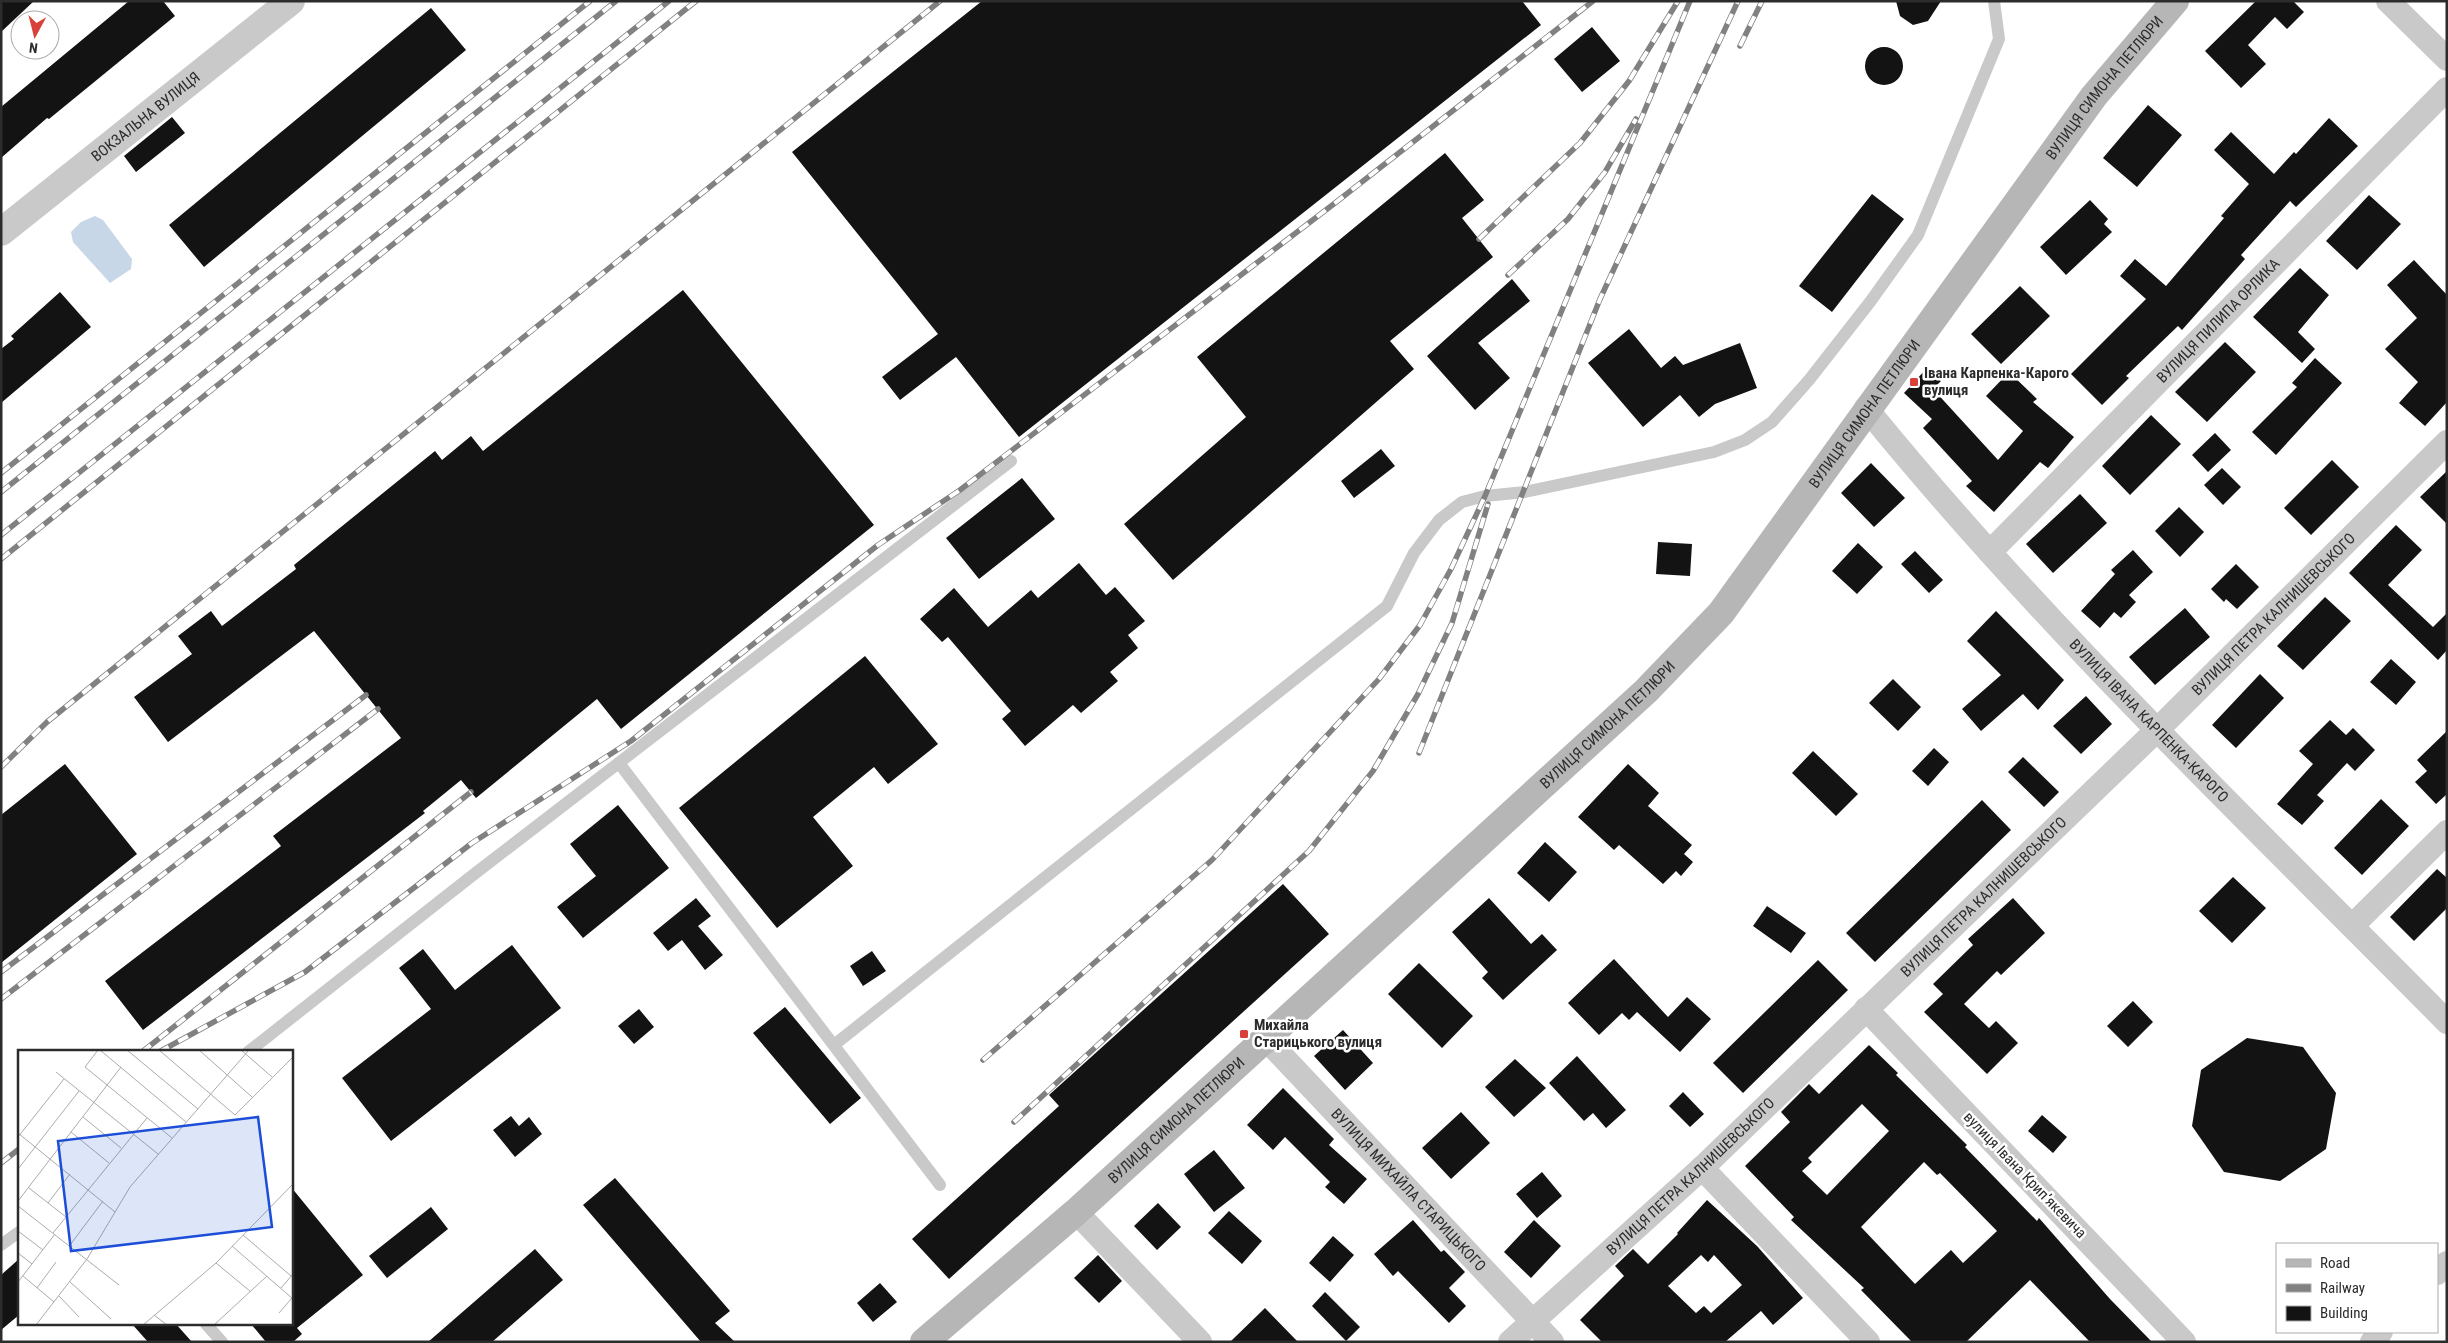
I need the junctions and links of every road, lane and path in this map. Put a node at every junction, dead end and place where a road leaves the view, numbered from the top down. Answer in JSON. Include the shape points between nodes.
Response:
{"nodes":[{"id":1,"x":290,"y":1,"type":"edge"},
{"id":2,"x":1994,"y":1,"type":"edge"},
{"id":3,"x":2175,"y":1,"type":"edge"},
{"id":4,"x":2388,"y":1,"type":"edge"},
{"id":5,"x":2447,"y":59,"type":"edge"},
{"id":6,"x":2447,"y":90,"type":"edge"},
{"id":7,"x":1,"y":232,"type":"edge"},
{"id":8,"x":1866,"y":408,"type":"junction"},
{"id":9,"x":2447,"y":442,"type":"edge"},
{"id":10,"x":1011,"y":461,"type":"dead end"},
{"id":11,"x":1990,"y":552,"type":"junction"},
{"id":12,"x":2156,"y":731,"type":"junction"},
{"id":13,"x":619,"y":763,"type":"junction"},
{"id":14,"x":2447,"y":832,"type":"edge"},
{"id":15,"x":2352,"y":926,"type":"junction"},
{"id":16,"x":1866,"y":1009,"type":"junction"},
{"id":17,"x":2447,"y":1022,"type":"edge"},
{"id":18,"x":1265,"y":1038,"type":"junction"},
{"id":19,"x":834,"y":1045,"type":"junction"},
{"id":20,"x":251,"y":1050,"type":"edge"},
{"id":21,"x":1702,"y":1168,"type":"junction"},
{"id":22,"x":940,"y":1185,"type":"dead end"},
{"id":23,"x":1076,"y":1212,"type":"junction"},
{"id":24,"x":18,"y":1233,"type":"edge"},
{"id":25,"x":1,"y":1246,"type":"edge"},
{"id":26,"x":2447,"y":1263,"type":"edge"},
{"id":27,"x":2438,"y":1272,"type":"edge"},
{"id":28,"x":1533,"y":1322,"type":"junction"},
{"id":29,"x":208,"y":1326,"type":"edge"},
{"id":30,"x":222,"y":1342,"type":"edge"},
{"id":31,"x":924,"y":1342,"type":"edge"},
{"id":32,"x":1200,"y":1342,"type":"edge"},
{"id":33,"x":1510,"y":1342,"type":"edge"},
{"id":34,"x":1552,"y":1342,"type":"edge"},
{"id":35,"x":1868,"y":1342,"type":"edge"},
{"id":36,"x":2184,"y":1342,"type":"edge"}],
"edges":[{"from":1,"to":7,"type":"street","name":"ВОКЗАЛЬНА ВУЛИЦЯ"},
{"from":2,"to":19,"type":"lane","via":[[1999,40],[1918,235],[1834,349],[1772,422],[1745,440],[1714,452],[1462,502],[1439,520],[1414,553],[1387,606]]},
{"from":3,"to":8,"type":"main road","name":"ВУЛИЦЯ СИМОНА ПЕТЛЮРИ","via":[[2094,96]]},
{"from":4,"to":5,"type":"street"},
{"from":6,"to":11,"type":"street","name":"ВУЛИЦЯ ПИЛИПА ОРЛИКА"},
{"from":8,"to":11,"type":"street","name":"ВУЛИЦЯ ІВАНА КАРПЕНКА-КАРОГО"},
{"from":8,"to":18,"type":"main road","name":"ВУЛИЦЯ СИМОНА ПЕТЛЮРИ","via":[[1721,613],[1646,691]]},
{"from":9,"to":12,"type":"street","name":"ВУЛИЦЯ ПЕТРА КАЛНИШЕВСЬКОГО"},
{"from":10,"to":13,"type":"lane"},
{"from":11,"to":12,"type":"street","name":"ВУЛИЦЯ ІВАНА КАРПЕНКА-КАРОГО"},
{"from":12,"to":15,"type":"street","name":"ВУЛИЦЯ ІВАНА КАРПЕНКА-КАРОГО"},
{"from":12,"to":16,"type":"street","name":"ВУЛИЦЯ ПЕТРА КАЛНИШЕВСЬКОГО"},
{"from":13,"to":19,"type":"lane"},
{"from":13,"to":20,"type":"lane"},
{"from":14,"to":15,"type":"street"},
{"from":15,"to":17,"type":"street","name":"ВУЛИЦЯ ІВАНА КАРПЕНКА-КАРОГО"},
{"from":16,"to":21,"type":"street","name":"ВУЛИЦЯ ПЕТРА КАЛНИШЕВСЬКОГО"},
{"from":16,"to":36,"type":"street","name":"вулиця Івана Крипʼякевича"},
{"from":18,"to":23,"type":"main road","name":"ВУЛИЦЯ СИМОНА ПЕТЛЮРИ"},
{"from":18,"to":28,"type":"street","name":"ВУЛИЦЯ МИХАЙЛА СТАРИЦЬКОГО"},
{"from":19,"to":22,"type":"lane"},
{"from":21,"to":28,"type":"street","name":"ВУЛИЦЯ ПЕТРА КАЛНИШЕВСЬКОГО"},
{"from":21,"to":35,"type":"street"},
{"from":23,"to":31,"type":"main road","name":"ВУЛИЦЯ СИМОНА ПЕТЛЮРИ"},
{"from":23,"to":32,"type":"street"},
{"from":24,"to":25,"type":"lane"},
{"from":26,"to":27,"type":"street"},
{"from":28,"to":33,"type":"street","name":"ВУЛИЦЯ ПЕТРА КАЛНИШЕВСЬКОГО"},
{"from":28,"to":34,"type":"street","name":"ВУЛИЦЯ МИХАЙЛА СТАРИЦЬКОГО"},
{"from":29,"to":30,"type":"lane"}]}
